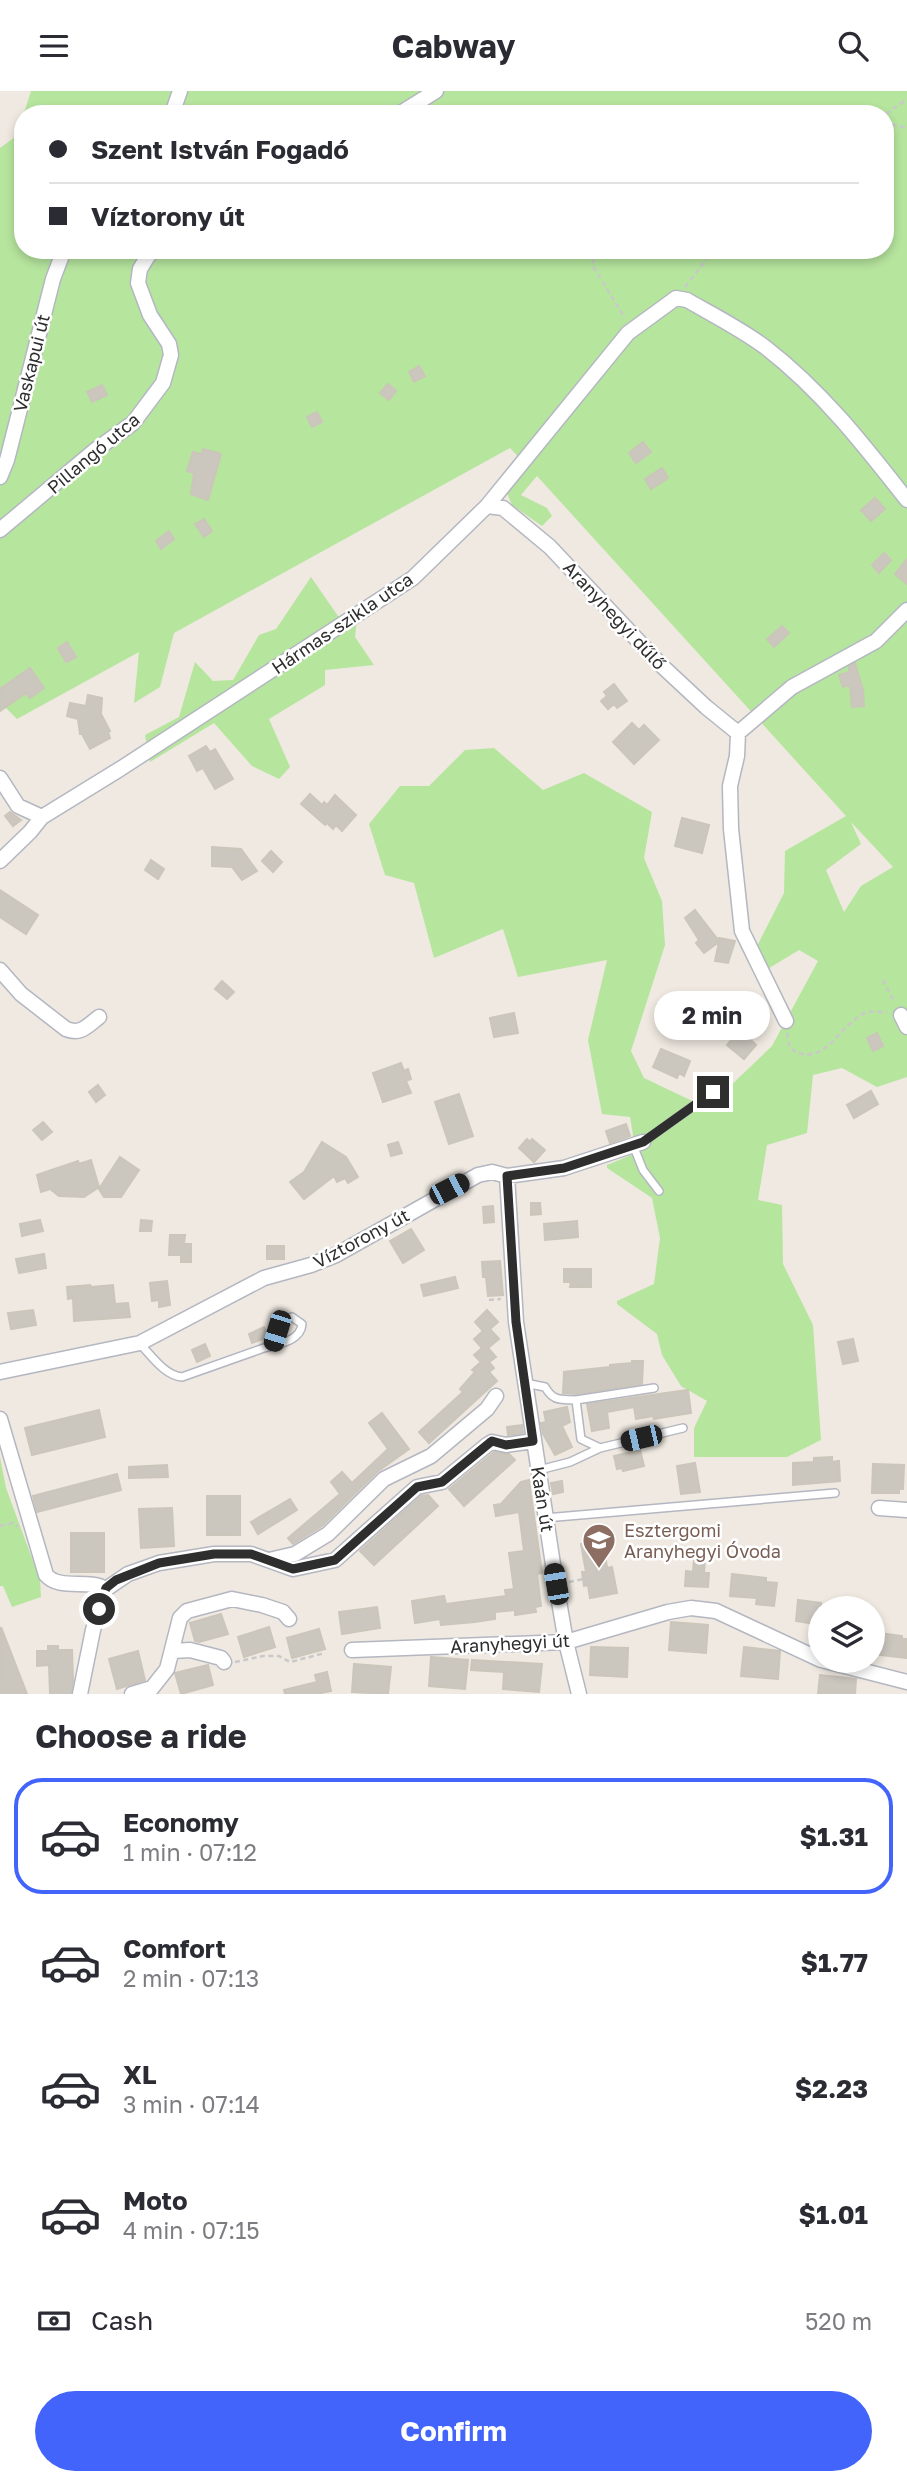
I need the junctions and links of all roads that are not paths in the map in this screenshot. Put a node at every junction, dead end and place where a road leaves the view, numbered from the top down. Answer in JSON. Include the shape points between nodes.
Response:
{"nodes":[{"id":1,"x":436,"y":91,"type":"edge"},
{"id":2,"x":413,"y":105,"type":"edge"},
{"id":3,"x":61,"y":259,"type":"edge"},
{"id":4,"x":146,"y":259,"type":"edge"},
{"id":5,"x":0,"y":477,"type":"edge"},
{"id":6,"x":907,"y":500,"type":"edge"},
{"id":7,"x":487,"y":506,"type":"junction"},
{"id":8,"x":0,"y":530,"type":"edge"},
{"id":9,"x":907,"y":610,"type":"edge"},
{"id":10,"x":738,"y":733,"type":"junction"},
{"id":11,"x":0,"y":778,"type":"edge"},
{"id":12,"x":41,"y":817,"type":"junction"},
{"id":13,"x":0,"y":861,"type":"edge"},
{"id":14,"x":0,"y":970,"type":"edge"},
{"id":15,"x":99,"y":1017,"type":"dead end"},
{"id":16,"x":786,"y":1021,"type":"road end"},
{"id":17,"x":713,"y":1092,"type":"dead end"},
{"id":18,"x":638,"y":1144,"type":"junction"},
{"id":19,"x":507,"y":1176,"type":"junction"},
{"id":20,"x":660,"y":1191,"type":"dead end"},
{"id":21,"x":140,"y":1343,"type":"junction"},
{"id":22,"x":273,"y":1346,"type":"junction"},
{"id":23,"x":0,"y":1373,"type":"edge"},
{"id":24,"x":525,"y":1383,"type":"junction"},
{"id":25,"x":654,"y":1388,"type":"dead end"},
{"id":26,"x":496,"y":1396,"type":"dead end"},
{"id":27,"x":576,"y":1400,"type":"junction"},
{"id":28,"x":0,"y":1419,"type":"edge"},
{"id":29,"x":683,"y":1428,"type":"dead end"},
{"id":30,"x":533,"y":1441,"type":"junction"},
{"id":31,"x":600,"y":1448,"type":"junction"},
{"id":32,"x":538,"y":1470,"type":"junction"},
{"id":33,"x":835,"y":1493,"type":"dead end"},
{"id":34,"x":880,"y":1507,"type":"dead end"},
{"id":35,"x":907,"y":1510,"type":"edge"},
{"id":36,"x":545,"y":1518,"type":"junction"},
{"id":37,"x":267,"y":1561,"type":"junction"},
{"id":38,"x":106,"y":1588,"type":"junction"},
{"id":39,"x":289,"y":1619,"type":"dead end"},
{"id":40,"x":566,"y":1642,"type":"junction"},
{"id":41,"x":352,"y":1650,"type":"dead end"},
{"id":42,"x":173,"y":1651,"type":"junction"},
{"id":43,"x":808,"y":1653,"type":"edge"},
{"id":44,"x":225,"y":1664,"type":"road end"},
{"id":45,"x":873,"y":1673,"type":"edge"},
{"id":46,"x":907,"y":1682,"type":"edge"},
{"id":47,"x":80,"y":1694,"type":"edge"},
{"id":48,"x":132,"y":1694,"type":"edge"},
{"id":49,"x":579,"y":1694,"type":"edge"}],
"edges":[{"from":1,"to":2,"type":"street"},
{"from":3,"to":5,"type":"street","name":"Vaskapui út"},
{"from":4,"to":8,"type":"street","name":"Pillangó utca","via":[[138,283],[171,355],[163,383],[133,423]]},
{"from":6,"to":7,"type":"street","name":"Hármas-szikla utca","via":[[823,397],[765,347],[687,300],[676,298],[632,330]]},
{"from":7,"to":10,"type":"street","name":"Aranyhegyi dűlő","via":[[503,508],[546,543],[661,665]]},
{"from":7,"to":12,"type":"street","name":"Hármas-szikla utca","via":[[413,578]]},
{"from":9,"to":10,"type":"street","via":[[876,641],[792,687]]},
{"from":10,"to":16,"type":"street","via":[[730,786],[742,931]]},
{"from":11,"to":12,"type":"street","via":[[18,806]]},
{"from":12,"to":13,"type":"street","name":"Hármas-szikla utca"},
{"from":14,"to":15,"type":"street","via":[[21,994],[66,1029],[80,1031]]},
{"from":17,"to":18,"type":"lane","name":"Víztorony út"},
{"from":18,"to":19,"type":"street","name":"Víztorony út","via":[[564,1168]]},
{"from":18,"to":20,"type":"lane","via":[[643,1170]]},
{"from":19,"to":21,"type":"street","name":"Víztorony út","via":[[478,1175],[336,1255],[264,1278]]},
{"from":19,"to":24,"type":"street","name":"Kaán út","via":[[516,1322]]},
{"from":21,"to":22,"type":"lane","via":[[176,1377]]},
{"from":21,"to":23,"type":"street","name":"Víztorony út"},
{"from":22,"to":22,"type":"lane","via":[[298,1337],[302,1324],[292,1317],[281,1321]]},
{"from":24,"to":27,"type":"lane","via":[[545,1387],[556,1399]]},
{"from":24,"to":30,"type":"street","name":"Kaán út"},
{"from":25,"to":27,"type":"lane"},
{"from":26,"to":37,"type":"street","via":[[431,1456],[384,1479],[328,1534],[295,1554]]},
{"from":27,"to":31,"type":"lane","via":[[581,1439]]},
{"from":28,"to":38,"type":"street","via":[[41,1563],[50,1579]]},
{"from":29,"to":31,"type":"lane"},
{"from":30,"to":32,"type":"street","name":"Kaán út"},
{"from":30,"to":37,"type":"street","via":[[506,1445],[492,1441],[442,1482],[417,1487],[335,1560],[293,1569]]},
{"from":31,"to":32,"type":"lane"},
{"from":32,"to":36,"type":"street","name":"Kaán út"},
{"from":33,"to":36,"type":"lane"},
{"from":34,"to":35,"type":"street"},
{"from":36,"to":40,"type":"street","name":"Kaán út"},
{"from":37,"to":38,"type":"street","via":[[251,1554],[214,1554],[159,1563]]},
{"from":38,"to":47,"type":"street"},
{"from":39,"to":42,"type":"street","via":[[262,1605],[232,1599],[212,1603],[180,1618]]},
{"from":40,"to":41,"type":"street","name":"Aranyhegyi út"},
{"from":40,"to":43,"type":"street","name":"Aranyhegyi út","via":[[691,1608],[716,1611]]},
{"from":40,"to":49,"type":"street","name":"Kaán út"},
{"from":42,"to":44,"type":"street","via":[[190,1650],[222,1658]]},
{"from":42,"to":48,"type":"street","via":[[167,1669],[152,1688]]},
{"from":45,"to":46,"type":"street","name":"Aranyhegyi út"}]}
